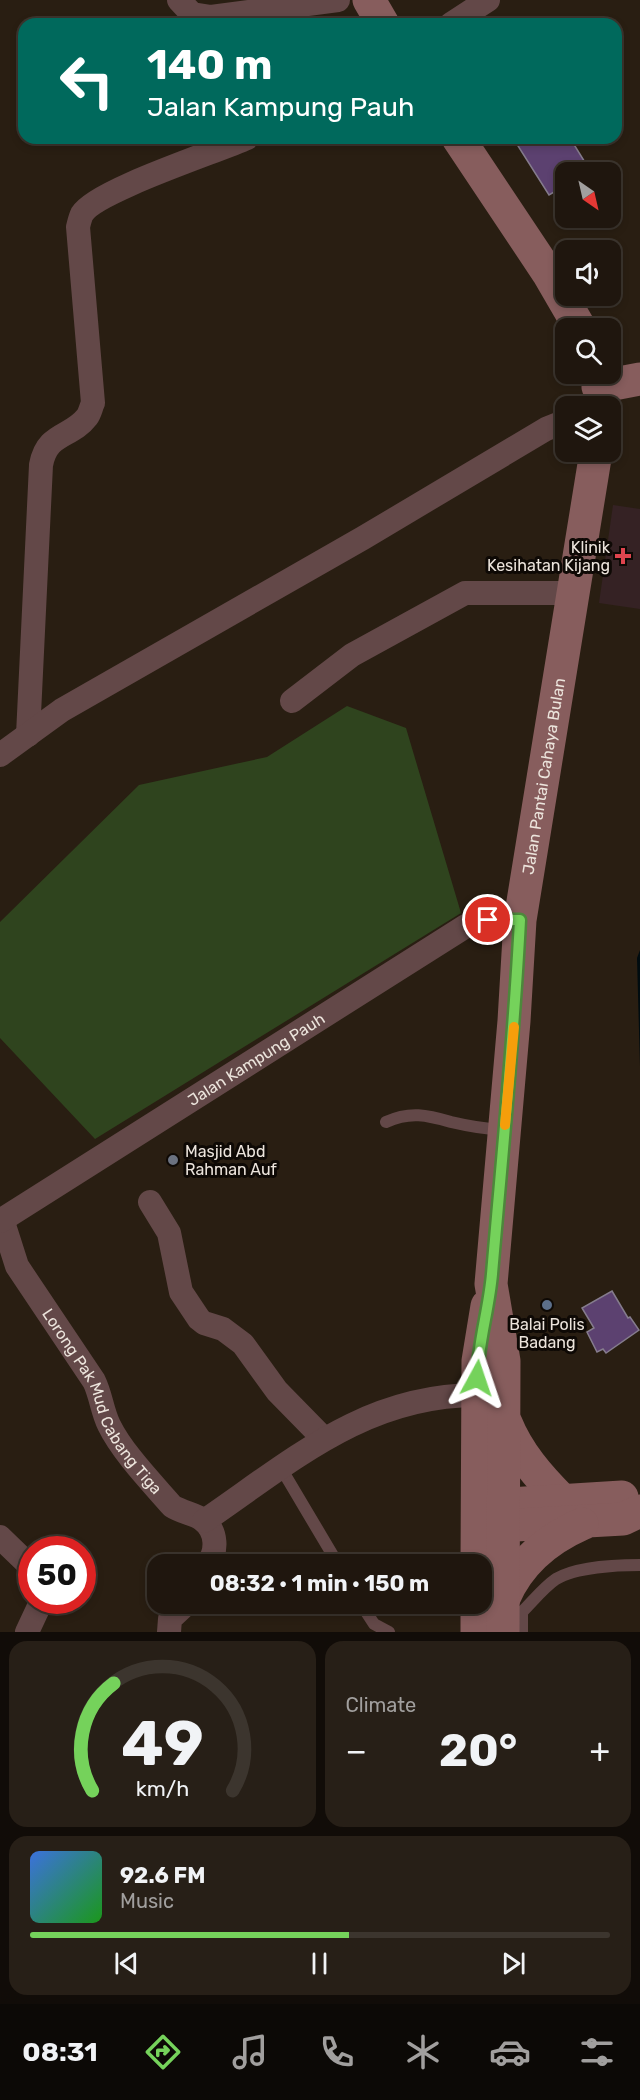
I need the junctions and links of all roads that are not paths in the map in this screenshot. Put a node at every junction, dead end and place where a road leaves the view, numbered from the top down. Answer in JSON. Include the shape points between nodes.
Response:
{"nodes":[{"id":1,"x":179,"y":0,"type":"edge"},
{"id":2,"x":338,"y":0,"type":"edge"},
{"id":3,"x":369,"y":0,"type":"edge"},
{"id":4,"x":488,"y":0,"type":"edge"},
{"id":5,"x":380,"y":18,"type":"edge"},
{"id":6,"x":460,"y":18,"type":"edge"},
{"id":7,"x":232,"y":144,"type":"edge"},
{"id":8,"x":462,"y":144,"type":"edge"},
{"id":9,"x":574,"y":318,"type":"edge"},
{"id":10,"x":640,"y":359,"type":"edge"},
{"id":11,"x":621,"y":371,"type":"edge"},
{"id":12,"x":640,"y":379,"type":"edge"},
{"id":13,"x":621,"y":381,"type":"edge"},
{"id":14,"x":555,"y":425,"type":"edge"},
{"id":15,"x":594,"y":462,"type":"edge"},
{"id":16,"x":573,"y":592,"type":"junction"},
{"id":17,"x":292,"y":702,"type":"dead end"},
{"id":18,"x":28,"y":735,"type":"junction"},
{"id":19,"x":0,"y":755,"type":"edge"},
{"id":20,"x":520,"y":920,"type":"junction"},
{"id":21,"x":386,"y":1122,"type":"dead end"},
{"id":22,"x":505,"y":1130,"type":"junction"},
{"id":23,"x":150,"y":1203,"type":"dead end"},
{"id":24,"x":1,"y":1220,"type":"edge"},
{"id":25,"x":491,"y":1400,"type":"junction"},
{"id":26,"x":324,"y":1439,"type":"junction"},
{"id":27,"x":281,"y":1468,"type":"junction"},
{"id":28,"x":562,"y":1500,"type":"junction"},
{"id":29,"x":640,"y":1503,"type":"edge"},
{"id":30,"x":640,"y":1511,"type":"edge"},
{"id":31,"x":490,"y":1516,"type":"junction"},
{"id":32,"x":204,"y":1521,"type":"junction"},
{"id":33,"x":590,"y":1521,"type":"junction"},
{"id":34,"x":0,"y":1537,"type":"edge"},
{"id":35,"x":18,"y":1554,"type":"edge"},
{"id":36,"x":213,"y":1554,"type":"edge"},
{"id":37,"x":332,"y":1554,"type":"edge"},
{"id":38,"x":480,"y":1554,"type":"edge"},
{"id":39,"x":640,"y":1565,"type":"edge"},
{"id":40,"x":35,"y":1614,"type":"edge"},
{"id":41,"x":175,"y":1614,"type":"edge"},
{"id":42,"x":368,"y":1614,"type":"edge"},
{"id":43,"x":505,"y":1615,"type":"edge"},
{"id":44,"x":27,"y":1632,"type":"edge"},
{"id":45,"x":170,"y":1632,"type":"edge"},
{"id":46,"x":389,"y":1632,"type":"edge"},
{"id":47,"x":477,"y":1632,"type":"edge"}],
"edges":[{"from":1,"to":2,"type":"street","via":[[192,14],[211,17]]},
{"from":3,"to":5,"type":"main road"},
{"from":4,"to":6,"type":"street"},
{"from":7,"to":18,"type":"street","via":[[124,187],[82,213],[78,228],[93,403],[87,417],[51,443],[41,465]]},
{"from":8,"to":9,"type":"main road"},
{"from":10,"to":11,"type":"main road"},
{"from":12,"to":13,"type":"main road"},
{"from":14,"to":18,"type":"street","via":[[62,710]]},
{"from":15,"to":16,"type":"main road","name":"Jalan Pantai Cahaya Bulan"},
{"from":16,"to":17,"type":"street","via":[[465,593],[352,655]]},
{"from":16,"to":20,"type":"main road","name":"Jalan Pantai Cahaya Bulan"},
{"from":18,"to":19,"type":"street"},
{"from":20,"to":22,"type":"main road","name":"Jalan Pantai Cahaya Bulan"},
{"from":20,"to":24,"type":"street","name":"Jalan Kampung Pauh","via":[[488,920],[466,926]]},
{"from":21,"to":22,"type":"lane","via":[[416,1114]]},
{"from":22,"to":25,"type":"main road","name":"Jalan Pantai Cahaya Bulan","via":[[493,1295],[504,1361]]},
{"from":23,"to":26,"type":"street","via":[[169,1233],[181,1292],[199,1319],[223,1329],[243,1344],[277,1391]]},
{"from":24,"to":32,"type":"street","name":"Lorong Pak Mud Cabang Tiga","via":[[17,1266],[94,1381],[108,1424],[120,1444],[172,1506]]},
{"from":25,"to":26,"type":"street","via":[[449,1395],[399,1405]]},
{"from":25,"to":28,"type":"main road","via":[[519,1449]]},
{"from":25,"to":31,"type":"main road","name":"Jalan Pantai Cahaya Bulan"},
{"from":26,"to":27,"type":"street"},
{"from":27,"to":32,"type":"street"},
{"from":27,"to":37,"type":"lane"},
{"from":28,"to":29,"type":"main road","via":[[622,1497]]},
{"from":28,"to":31,"type":"main road"},
{"from":30,"to":33,"type":"main road","via":[[623,1519]]},
{"from":31,"to":33,"type":"main road"},
{"from":31,"to":38,"type":"main road","name":"Jalan Pantai Cahaya Bulan"},
{"from":31,"to":43,"type":"main road","name":"Jalan Pantai Cahaya Bulan"},
{"from":32,"to":36,"type":"street","via":[[213,1534]]},
{"from":33,"to":43,"type":"main road","via":[[571,1529],[523,1565],[511,1581]]},
{"from":34,"to":35,"type":"street"},
{"from":39,"to":43,"type":"lane","via":[[564,1575]]},
{"from":40,"to":44,"type":"street"},
{"from":41,"to":45,"type":"street","via":[[170,1619]]},
{"from":42,"to":46,"type":"lane","via":[[375,1624]]},
{"from":43,"to":47,"type":"main road","name":"Jalan Pantai Cahaya Bulan"}]}
